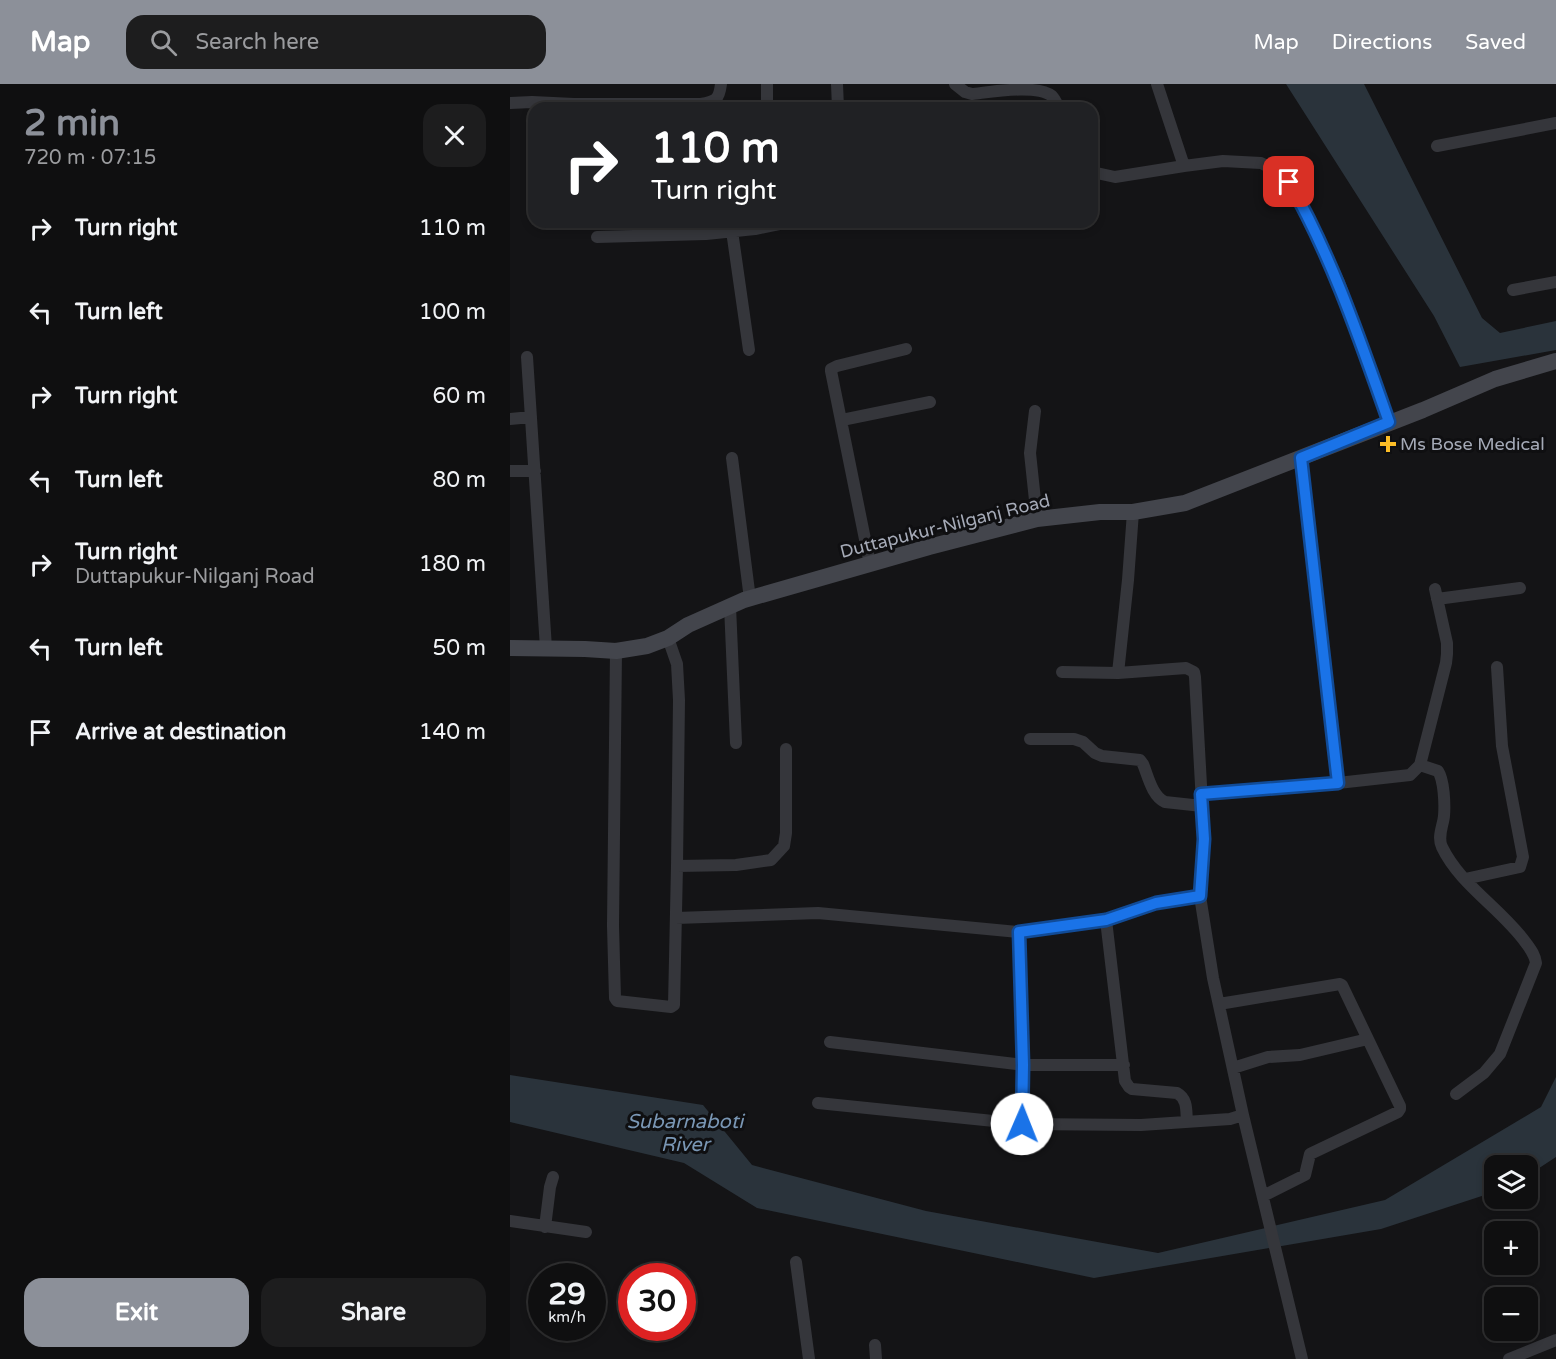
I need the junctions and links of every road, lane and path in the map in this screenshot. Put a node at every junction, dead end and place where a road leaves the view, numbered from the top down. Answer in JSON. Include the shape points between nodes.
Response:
{"nodes":[{"id":1,"x":721,"y":84,"type":"edge"},
{"id":2,"x":767,"y":84,"type":"edge"},
{"id":3,"x":837,"y":84,"type":"edge"},
{"id":4,"x":955,"y":84,"type":"edge"},
{"id":5,"x":1157,"y":84,"type":"edge"},
{"id":6,"x":528,"y":102,"type":"edge"},
{"id":7,"x":709,"y":102,"type":"edge"},
{"id":8,"x":767,"y":102,"type":"edge"},
{"id":9,"x":838,"y":102,"type":"edge"},
{"id":10,"x":1055,"y":102,"type":"edge"},
{"id":11,"x":510,"y":103,"type":"edge"},
{"id":12,"x":1556,"y":123,"type":"edge"},
{"id":13,"x":1437,"y":146,"type":"dead end"},
{"id":14,"x":1184,"y":166,"type":"junction"},
{"id":15,"x":1098,"y":173,"type":"edge"},
{"id":16,"x":747,"y":228,"type":"edge"},
{"id":17,"x":732,"y":231,"type":"junction"},
{"id":18,"x":597,"y":237,"type":"dead end"},
{"id":19,"x":1556,"y":282,"type":"edge"},
{"id":20,"x":1513,"y":290,"type":"dead end"},
{"id":21,"x":749,"y":350,"type":"dead end"},
{"id":22,"x":906,"y":350,"type":"dead end"},
{"id":23,"x":527,"y":357,"type":"dead end"},
{"id":24,"x":1556,"y":361,"type":"edge"},
{"id":25,"x":930,"y":402,"type":"dead end"},
{"id":26,"x":1035,"y":411,"type":"dead end"},
{"id":27,"x":531,"y":417,"type":"junction"},
{"id":28,"x":510,"y":419,"type":"edge"},
{"id":29,"x":842,"y":420,"type":"junction"},
{"id":30,"x":1389,"y":422,"type":"junction"},
{"id":31,"x":732,"y":458,"type":"dead end"},
{"id":32,"x":1301,"y":458,"type":"junction"},
{"id":33,"x":510,"y":471,"type":"edge"},
{"id":34,"x":535,"y":471,"type":"junction"},
{"id":35,"x":1133,"y":512,"type":"junction"},
{"id":36,"x":1037,"y":519,"type":"junction"},
{"id":37,"x":870,"y":564,"type":"junction"},
{"id":38,"x":1520,"y":588,"type":"dead end"},
{"id":39,"x":750,"y":599,"type":"junction"},
{"id":40,"x":730,"y":606,"type":"junction"},
{"id":41,"x":668,"y":638,"type":"junction"},
{"id":42,"x":510,"y":648,"type":"edge"},
{"id":43,"x":546,"y":648,"type":"junction"},
{"id":44,"x":616,"y":651,"type":"junction"},
{"id":45,"x":1497,"y":667,"type":"dead end"},
{"id":46,"x":1062,"y":672,"type":"dead end"},
{"id":47,"x":1118,"y":673,"type":"junction"},
{"id":48,"x":1030,"y":739,"type":"dead end"},
{"id":49,"x":736,"y":743,"type":"dead end"},
{"id":50,"x":786,"y":749,"type":"dead end"},
{"id":51,"x":1420,"y":765,"type":"junction"},
{"id":52,"x":1338,"y":783,"type":"junction"},
{"id":53,"x":1202,"y":800,"type":"junction"},
{"id":54,"x":677,"y":866,"type":"junction"},
{"id":55,"x":1465,"y":879,"type":"junction"},
{"id":56,"x":1200,"y":896,"type":"junction"},
{"id":57,"x":676,"y":918,"type":"junction"},
{"id":58,"x":1106,"y":920,"type":"junction"},
{"id":59,"x":1019,"y":932,"type":"junction"},
{"id":60,"x":1219,"y":1004,"type":"junction"},
{"id":61,"x":1368,"y":1039,"type":"junction"},
{"id":62,"x":830,"y":1042,"type":"dead end"},
{"id":63,"x":1023,"y":1065,"type":"junction"},
{"id":64,"x":1124,"y":1065,"type":"junction"},
{"id":65,"x":1233,"y":1068,"type":"junction"},
{"id":66,"x":1456,"y":1095,"type":"dead end"},
{"id":67,"x":818,"y":1103,"type":"dead end"},
{"id":68,"x":1243,"y":1115,"type":"junction"},
{"id":69,"x":1187,"y":1122,"type":"junction"},
{"id":70,"x":1022,"y":1124,"type":"junction"},
{"id":71,"x":554,"y":1177,"type":"dead end"},
{"id":72,"x":1263,"y":1196,"type":"junction"},
{"id":73,"x":510,"y":1221,"type":"edge"},
{"id":74,"x":545,"y":1227,"type":"junction"},
{"id":75,"x":586,"y":1232,"type":"dead end"},
{"id":76,"x":796,"y":1262,"type":"dead end"},
{"id":77,"x":1556,"y":1340,"type":"edge"},
{"id":78,"x":875,"y":1345,"type":"dead end"},
{"id":79,"x":809,"y":1359,"type":"edge"},
{"id":80,"x":876,"y":1359,"type":"edge"},
{"id":81,"x":1302,"y":1359,"type":"edge"},
{"id":82,"x":1509,"y":1359,"type":"edge"}],
"edges":[{"from":1,"to":7,"type":"street","via":[[720,94]]},
{"from":2,"to":8,"type":"street"},
{"from":3,"to":9,"type":"street"},
{"from":4,"to":10,"type":"street","via":[[972,94],[1040,91],[1050,94]]},
{"from":5,"to":14,"type":"street"},
{"from":6,"to":11,"type":"street"},
{"from":12,"to":13,"type":"street"},
{"from":14,"to":15,"type":"street","via":[[1115,177]]},
{"from":14,"to":30,"type":"street","via":[[1224,161],[1261,163],[1289,182],[1339,282]]},
{"from":16,"to":17,"type":"street"},
{"from":17,"to":18,"type":"street"},
{"from":17,"to":21,"type":"street"},
{"from":19,"to":20,"type":"street"},
{"from":22,"to":29,"type":"street","via":[[831,369]]},
{"from":23,"to":27,"type":"street"},
{"from":24,"to":30,"type":"main road","name":"Duttapukur-Nilganj Road","via":[[1495,379]]},
{"from":25,"to":29,"type":"street"},
{"from":26,"to":36,"type":"street","via":[[1030,453]]},
{"from":27,"to":28,"type":"street"},
{"from":27,"to":34,"type":"street"},
{"from":29,"to":37,"type":"street"},
{"from":30,"to":32,"type":"main road","name":"Duttapukur-Nilganj Road"},
{"from":31,"to":39,"type":"street"},
{"from":32,"to":35,"type":"main road","name":"Duttapukur-Nilganj Road","via":[[1185,503]]},
{"from":32,"to":52,"type":"street"},
{"from":33,"to":34,"type":"street"},
{"from":34,"to":43,"type":"street"},
{"from":35,"to":36,"type":"main road","name":"Duttapukur-Nilganj Road"},
{"from":35,"to":47,"type":"street"},
{"from":36,"to":37,"type":"main road","name":"Duttapukur-Nilganj Road"},
{"from":37,"to":39,"type":"main road","name":"Duttapukur-Nilganj Road"},
{"from":38,"to":51,"type":"street","via":[[1436,594],[1447,643],[1446,663]]},
{"from":39,"to":40,"type":"main road","name":"Duttapukur-Nilganj Road"},
{"from":40,"to":41,"type":"main road","name":"Duttapukur-Nilganj Road"},
{"from":40,"to":49,"type":"street"},
{"from":41,"to":44,"type":"main road","name":"Duttapukur-Nilganj Road"},
{"from":41,"to":54,"type":"street","via":[[678,676]]},
{"from":42,"to":43,"type":"main road","name":"Duttapukur-Nilganj Road"},
{"from":43,"to":44,"type":"main road","name":"Duttapukur-Nilganj Road"},
{"from":44,"to":57,"type":"street","via":[[613,926],[617,1001],[674,1005]]},
{"from":45,"to":55,"type":"street","via":[[1502,746],[1523,857],[1520,867]]},
{"from":46,"to":47,"type":"street"},
{"from":47,"to":53,"type":"street","via":[[1186,668],[1194,672]]},
{"from":48,"to":53,"type":"street","via":[[1074,739],[1102,756],[1140,760],[1160,800]]},
{"from":50,"to":54,"type":"street","via":[[786,833],[778,855],[771,860],[736,865]]},
{"from":51,"to":52,"type":"street","via":[[1410,776]]},
{"from":51,"to":55,"type":"street","via":[[1441,775],[1444,813],[1440,842]]},
{"from":52,"to":53,"type":"street"},
{"from":53,"to":56,"type":"street"},
{"from":54,"to":57,"type":"street"},
{"from":55,"to":66,"type":"street","via":[[1515,927],[1536,963],[1500,1054]]},
{"from":56,"to":58,"type":"street","via":[[1156,903]]},
{"from":56,"to":60,"type":"street"},
{"from":57,"to":59,"type":"street","via":[[818,913]]},
{"from":58,"to":59,"type":"street"},
{"from":58,"to":64,"type":"street"},
{"from":59,"to":63,"type":"street"},
{"from":60,"to":61,"type":"street","via":[[1340,984]]},
{"from":60,"to":65,"type":"street"},
{"from":61,"to":65,"type":"street","via":[[1300,1055],[1268,1057]]},
{"from":61,"to":72,"type":"street","via":[[1398,1112],[1310,1154],[1305,1175]]},
{"from":62,"to":63,"type":"street"},
{"from":63,"to":64,"type":"street"},
{"from":63,"to":70,"type":"street"},
{"from":64,"to":69,"type":"street","via":[[1128,1087],[1182,1096]]},
{"from":65,"to":68,"type":"street"},
{"from":67,"to":70,"type":"street"},
{"from":68,"to":69,"type":"street"},
{"from":68,"to":72,"type":"street"},
{"from":69,"to":70,"type":"street"},
{"from":71,"to":74,"type":"street"},
{"from":72,"to":81,"type":"street"},
{"from":73,"to":74,"type":"street"},
{"from":74,"to":75,"type":"street"},
{"from":76,"to":79,"type":"street"},
{"from":77,"to":82,"type":"street"},
{"from":78,"to":80,"type":"street"}]}
